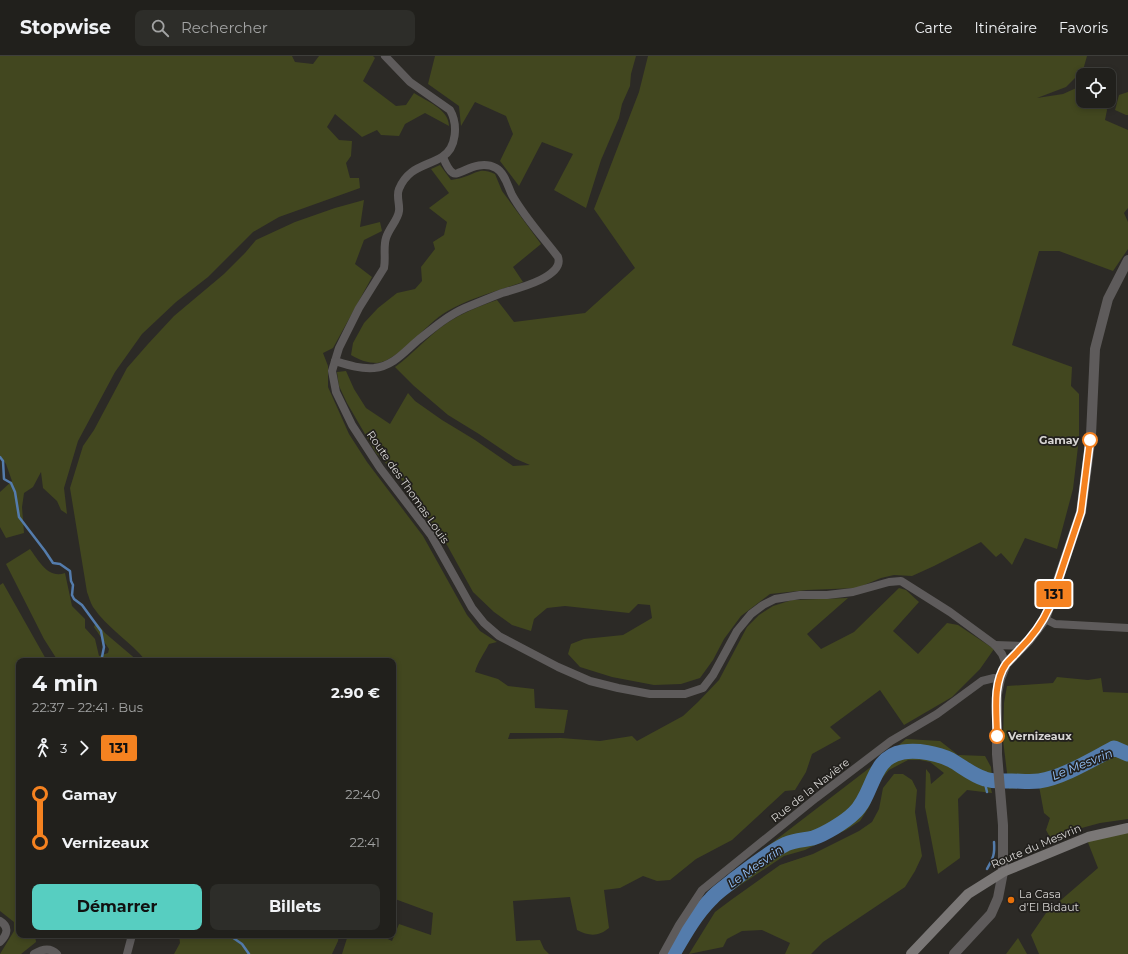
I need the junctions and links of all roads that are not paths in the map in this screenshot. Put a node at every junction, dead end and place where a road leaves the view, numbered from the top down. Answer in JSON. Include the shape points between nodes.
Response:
{"nodes":[{"id":1,"x":385,"y":56,"type":"edge"},
{"id":2,"x":443,"y":157,"type":"junction"},
{"id":3,"x":1128,"y":260,"type":"edge"},
{"id":4,"x":335,"y":361,"type":"junction"},
{"id":5,"x":1045,"y":619,"type":"junction"},
{"id":6,"x":1128,"y":628,"type":"edge"},
{"id":7,"x":995,"y":645,"type":"junction"},
{"id":8,"x":1023,"y":646,"type":"junction"},
{"id":9,"x":1006,"y":664,"type":"junction"},
{"id":10,"x":1000,"y":679,"type":"junction"},
{"id":11,"x":1128,"y":828,"type":"edge"},
{"id":12,"x":1003,"y":872,"type":"junction"},
{"id":13,"x":0,"y":921,"type":"edge"},
{"id":14,"x":131,"y":938,"type":"edge"},
{"id":15,"x":0,"y":942,"type":"edge"},
{"id":16,"x":34,"y":954,"type":"edge"},
{"id":17,"x":57,"y":954,"type":"edge"},
{"id":18,"x":127,"y":954,"type":"edge"},
{"id":19,"x":663,"y":954,"type":"edge"},
{"id":20,"x":911,"y":954,"type":"edge"},
{"id":21,"x":954,"y":954,"type":"edge"}],
"edges":[{"from":1,"to":2,"type":"street","via":[[410,82],[450,110],[454,118],[455,135]]},
{"from":2,"to":4,"type":"street","name":"Route des Thomas Louis","via":[[416,169],[398,191],[400,209],[386,237],[384,268],[346,332]]},
{"from":2,"to":4,"type":"street","via":[[454,174],[478,165],[498,169],[527,219],[558,257],[558,266],[529,285],[481,302],[448,318],[398,359],[388,364],[363,368]]},
{"from":3,"to":5,"type":"street","via":[[1108,299],[1095,349],[1090,434],[1081,512]]},
{"from":4,"to":7,"type":"street","name":"Route des Thomas Louis","via":[[332,381],[352,425],[380,468],[431,535],[472,608],[499,636],[590,681],[650,694],[685,694],[703,688],[737,631],[751,614],[763,605],[775,599],[853,592],[889,582],[900,582],[912,588]]},
{"from":5,"to":6,"type":"street","via":[[1055,624]]},
{"from":5,"to":8,"type":"street"},
{"from":7,"to":8,"type":"street"},
{"from":7,"to":9,"type":"street","name":"Route des Thomas Louis"},
{"from":8,"to":9,"type":"street"},
{"from":9,"to":10,"type":"street"},
{"from":10,"to":12,"type":"street","via":[[997,694],[998,765],[1003,825]]},
{"from":10,"to":19,"type":"street","name":"Rue de la Navière","via":[[982,681],[937,714],[891,741],[702,890]]},
{"from":11,"to":12,"type":"main road","name":"Route du Mesvrin","via":[[1088,837]]},
{"from":12,"to":20,"type":"main road","name":"Route du Mesvrin","via":[[968,894]]},
{"from":12,"to":21,"type":"street","via":[[998,898],[991,914]]},
{"from":13,"to":15,"type":"street","via":[[7,929]]},
{"from":14,"to":18,"type":"street"},
{"from":16,"to":17,"type":"street","via":[[48,949],[54,950]]}]}
